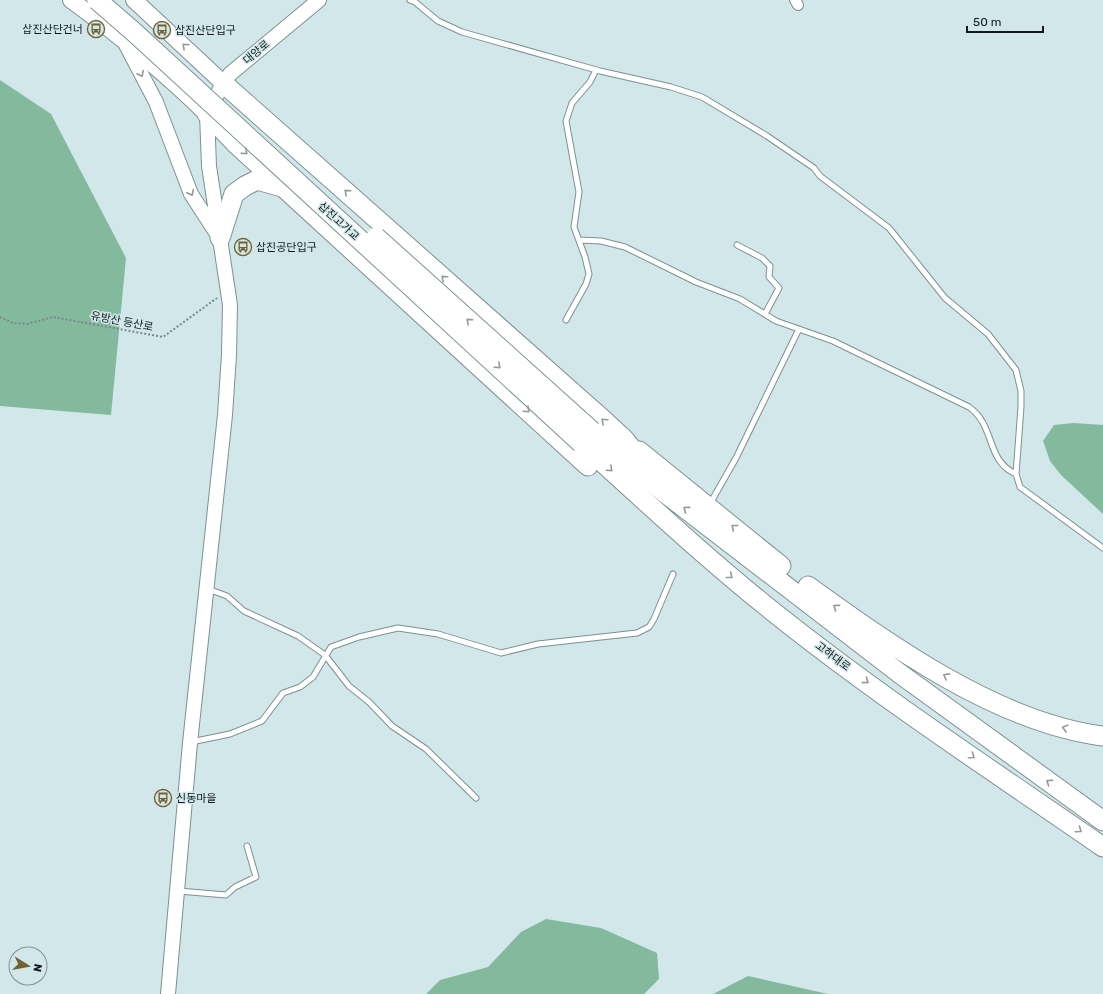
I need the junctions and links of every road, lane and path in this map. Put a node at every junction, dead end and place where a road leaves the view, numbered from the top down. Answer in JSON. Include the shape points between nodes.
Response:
{"nodes":[{"id":1,"x":71,"y":0,"type":"edge"},
{"id":2,"x":97,"y":0,"type":"edge"},
{"id":3,"x":115,"y":0,"type":"edge"},
{"id":4,"x":134,"y":0,"type":"edge"},
{"id":5,"x":319,"y":0,"type":"edge"},
{"id":6,"x":410,"y":0,"type":"edge"},
{"id":7,"x":123,"y":39,"type":"junction"},
{"id":8,"x":596,"y":70,"type":"junction"},
{"id":9,"x":223,"y":83,"type":"junction"},
{"id":10,"x":207,"y":114,"type":"junction"},
{"id":11,"x":285,"y":188,"type":"junction"},
{"id":12,"x":220,"y":238,"type":"junction"},
{"id":13,"x":579,"y":240,"type":"junction"},
{"id":14,"x":737,"y":245,"type":"dead end"},
{"id":15,"x":228,"y":290,"type":"junction"},
{"id":16,"x":765,"y":314,"type":"junction"},
{"id":17,"x":0,"y":317,"type":"edge"},
{"id":18,"x":566,"y":320,"type":"dead end"},
{"id":19,"x":799,"y":329,"type":"junction"},
{"id":20,"x":586,"y":437,"type":"junction"},
{"id":21,"x":625,"y":440,"type":"junction"},
{"id":22,"x":1016,"y":474,"type":"junction"},
{"id":23,"x":665,"y":493,"type":"junction"},
{"id":24,"x":711,"y":502,"type":"dead end"},
{"id":25,"x":690,"y":542,"type":"junction"},
{"id":26,"x":1103,"y":548,"type":"edge"},
{"id":27,"x":674,"y":574,"type":"dead end"},
{"id":28,"x":207,"y":588,"type":"junction"},
{"id":29,"x":325,"y":655,"type":"junction"},
{"id":30,"x":1103,"y":736,"type":"edge"},
{"id":31,"x":190,"y":742,"type":"junction"},
{"id":32,"x":476,"y":798,"type":"dead end"},
{"id":33,"x":1103,"y":821,"type":"edge"},
{"id":34,"x":247,"y":846,"type":"dead end"},
{"id":35,"x":1103,"y":847,"type":"edge"},
{"id":36,"x":176,"y":891,"type":"junction"},
{"id":37,"x":168,"y":994,"type":"edge"}],
"edges":[{"from":1,"to":7,"type":"main road"},
{"from":2,"to":20,"type":"highway","name":"삽진고가교","one_way":true,"bridge":true},
{"from":20,"to":3,"type":"highway","name":"삽진고가교","one_way":true,"bridge":true},
{"from":9,"to":4,"type":"main road","one_way":true},
{"from":5,"to":9,"type":"street","name":"대양로"},
{"from":6,"to":8,"type":"lane","via":[[438,21],[462,32]]},
{"from":7,"to":10,"type":"main road"},
{"from":7,"to":12,"type":"street","one_way":true,"via":[[156,102],[191,194]]},
{"from":8,"to":13,"type":"lane","via":[[590,82],[572,103],[566,120],[578,187],[574,227]]},
{"from":8,"to":22,"type":"lane","via":[[671,87],[702,97],[814,168],[820,176],[889,228],[945,298],[988,334],[1016,370],[1021,391]]},
{"from":9,"to":10,"type":"street","name":"대양로"},
{"from":21,"to":9,"type":"highway","one_way":true},
{"from":10,"to":11,"type":"highway","one_way":true},
{"from":10,"to":12,"type":"street","via":[[209,166]]},
{"from":11,"to":12,"type":"highway","via":[[257,180],[244,186],[234,194]]},
{"from":11,"to":25,"type":"highway","one_way":true,"via":[[643,516]]},
{"from":12,"to":15,"type":"street"},
{"from":13,"to":16,"type":"lane","via":[[601,241],[625,247],[696,282],[740,298]]},
{"from":13,"to":18,"type":"lane","via":[[589,274]]},
{"from":14,"to":16,"type":"lane","via":[[762,258],[770,266],[769,277],[779,288]]},
{"from":15,"to":17,"type":"path","name":"유방산 등산로","via":[[163,337],[53,317],[27,324],[12,323]]},
{"from":15,"to":28,"type":"street","via":[[230,305],[227,393]]},
{"from":16,"to":19,"type":"lane","via":[[782,324]]},
{"from":19,"to":22,"type":"lane","via":[[833,341],[969,407],[983,420],[994,453],[1001,463]]},
{"from":19,"to":24,"type":"lane","via":[[736,458]]},
{"from":20,"to":23,"type":"highway"},
{"from":20,"to":25,"type":"highway","name":"고하대로","one_way":true},
{"from":21,"to":23,"type":"highway"},
{"from":30,"to":21,"type":"highway","one_way":true,"via":[[1052,725],[1007,708],[928,667],[789,573]]},
{"from":22,"to":26,"type":"lane","via":[[1020,488]]},
{"from":33,"to":23,"type":"highway","one_way":true,"via":[[899,673]]},
{"from":25,"to":35,"type":"highway","name":"고하대로","one_way":true,"via":[[830,655]]},
{"from":27,"to":29,"type":"lane","via":[[649,627],[637,633],[538,644],[501,653],[438,634],[398,628],[358,637],[331,647]]},
{"from":28,"to":29,"type":"lane","via":[[227,596],[244,611],[298,636]]},
{"from":28,"to":31,"type":"street"},
{"from":29,"to":31,"type":"lane","via":[[313,677],[300,687],[283,693],[262,721],[230,734]]},
{"from":29,"to":32,"type":"lane","via":[[349,686],[392,726],[430,753]]},
{"from":31,"to":36,"type":"street"},
{"from":34,"to":36,"type":"lane","via":[[256,877],[235,887],[226,895]]},
{"from":36,"to":37,"type":"street"}]}
